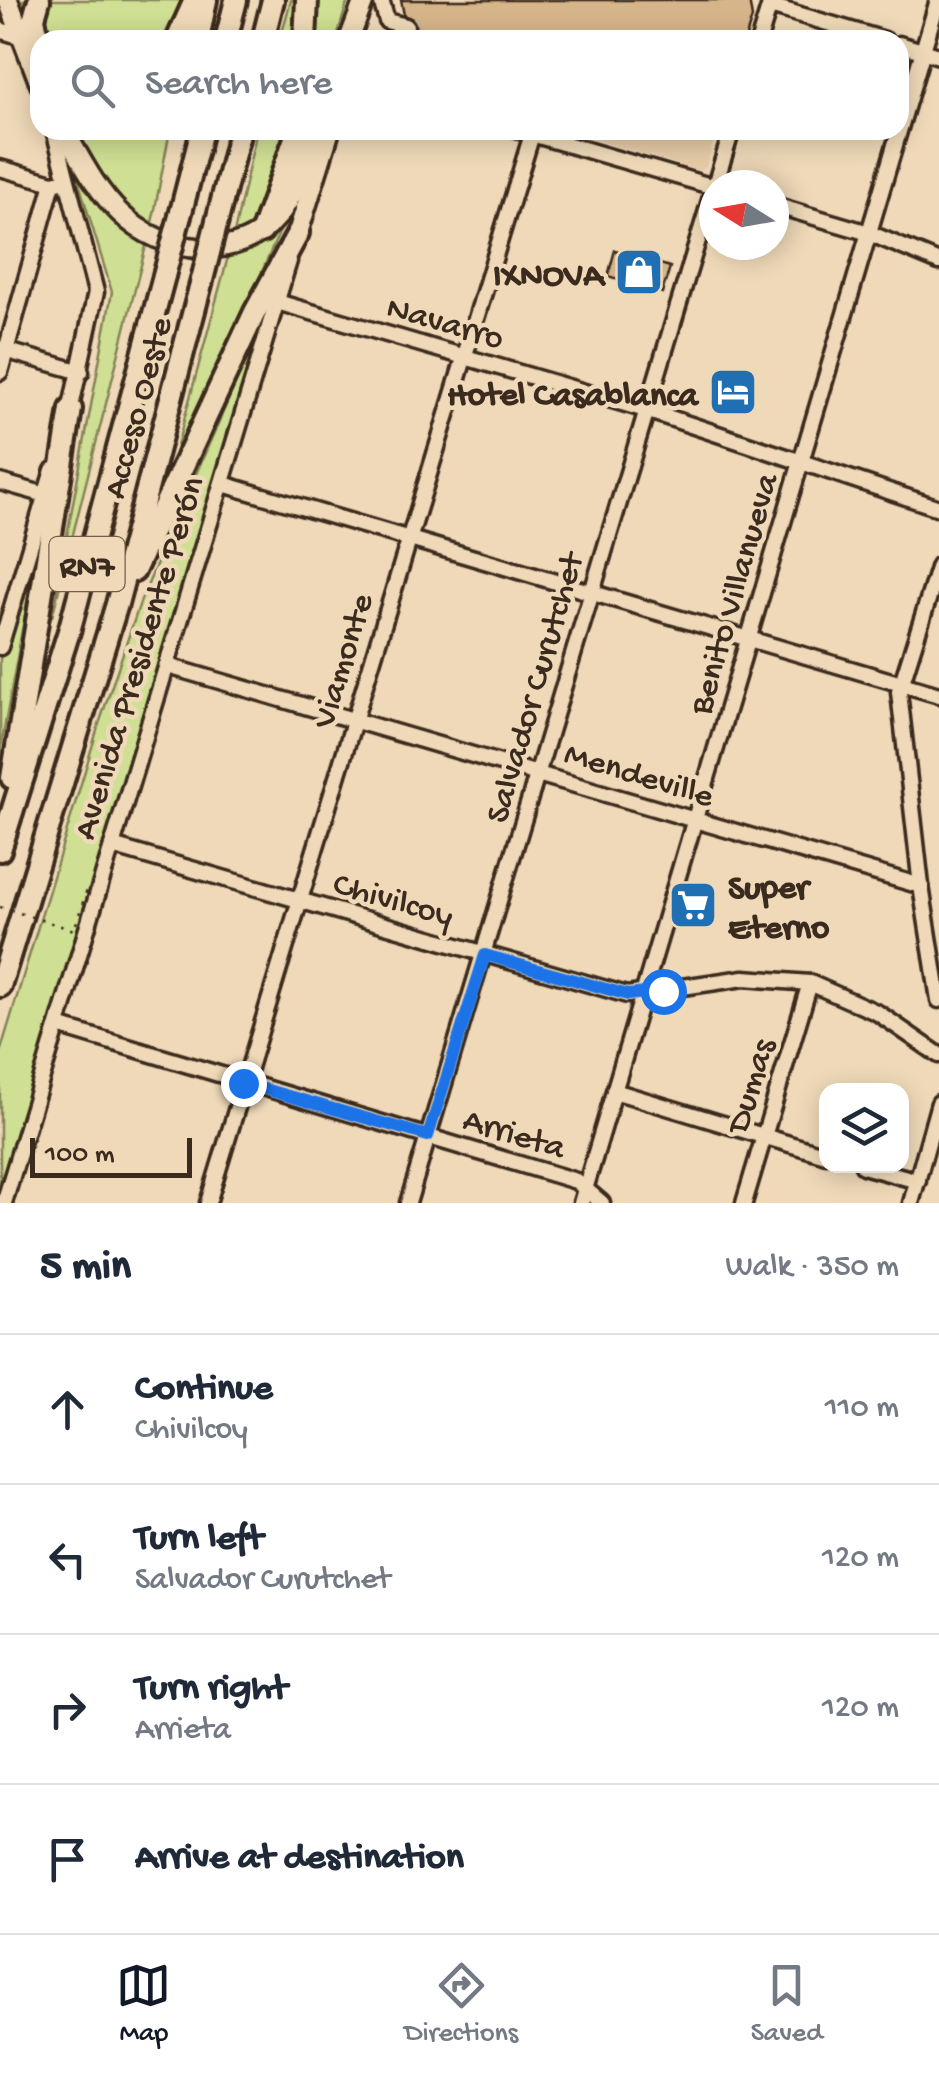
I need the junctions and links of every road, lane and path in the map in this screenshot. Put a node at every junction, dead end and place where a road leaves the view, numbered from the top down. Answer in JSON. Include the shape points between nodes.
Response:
{"nodes":[{"id":1,"x":8,"y":0,"type":"edge"},
{"id":2,"x":39,"y":0,"type":"edge"},
{"id":3,"x":195,"y":0,"type":"edge"},
{"id":4,"x":206,"y":0,"type":"edge"},
{"id":5,"x":236,"y":0,"type":"edge"},
{"id":6,"x":274,"y":0,"type":"edge"},
{"id":7,"x":307,"y":0,"type":"edge"},
{"id":8,"x":366,"y":0,"type":"edge"},
{"id":9,"x":381,"y":0,"type":"edge"},
{"id":10,"x":938,"y":0,"type":"edge"},
{"id":11,"x":770,"y":3,"type":"edge"},
{"id":12,"x":406,"y":26,"type":"tunnel mouth"},
{"id":13,"x":0,"y":30,"type":"edge"},
{"id":14,"x":32,"y":30,"type":"edge"},
{"id":15,"x":182,"y":30,"type":"edge"},
{"id":16,"x":200,"y":30,"type":"edge"},
{"id":17,"x":228,"y":30,"type":"edge"},
{"id":18,"x":266,"y":30,"type":"edge"},
{"id":19,"x":306,"y":30,"type":"edge"},
{"id":20,"x":352,"y":30,"type":"edge"},
{"id":21,"x":360,"y":30,"type":"edge"},
{"id":22,"x":762,"y":30,"type":"edge"},
{"id":23,"x":854,"y":30,"type":"edge"},
{"id":24,"x":30,"y":40,"type":"edge"},
{"id":25,"x":30,"y":42,"type":"edge"},
{"id":26,"x":909,"y":47,"type":"edge"},
{"id":27,"x":922,"y":51,"type":"junction"},
{"id":28,"x":939,"y":56,"type":"edge"},
{"id":29,"x":909,"y":96,"type":"edge"},
{"id":30,"x":55,"y":140,"type":"edge"},
{"id":31,"x":70,"y":140,"type":"edge"},
{"id":32,"x":189,"y":140,"type":"edge"},
{"id":33,"x":199,"y":140,"type":"edge"},
{"id":34,"x":237,"y":140,"type":"edge"},
{"id":35,"x":294,"y":140,"type":"edge"},
{"id":36,"x":312,"y":140,"type":"edge"},
{"id":37,"x":327,"y":140,"type":"edge"},
{"id":38,"x":523,"y":140,"type":"edge"},
{"id":39,"x":553,"y":140,"type":"edge"},
{"id":40,"x":729,"y":140,"type":"edge"},
{"id":41,"x":896,"y":140,"type":"edge"},
{"id":42,"x":0,"y":168,"type":"edge"},
{"id":43,"x":719,"y":170,"type":"edge"},
{"id":44,"x":60,"y":181,"type":"junction"},
{"id":45,"x":699,"y":182,"type":"edge"},
{"id":46,"x":182,"y":206,"type":"junction"},
{"id":47,"x":789,"y":209,"type":"edge"},
{"id":48,"x":262,"y":231,"type":"junction"},
{"id":49,"x":298,"y":232,"type":"junction"},
{"id":50,"x":869,"y":233,"type":"junction"},
{"id":51,"x":699,"y":235,"type":"edge"},
{"id":52,"x":939,"y":262,"type":"edge"},
{"id":53,"x":278,"y":302,"type":"junction"},
{"id":54,"x":4,"y":350,"type":"edge"},
{"id":55,"x":464,"y":356,"type":"junction"},
{"id":56,"x":0,"y":372,"type":"edge"},
{"id":57,"x":81,"y":372,"type":"junction"},
{"id":58,"x":70,"y":409,"type":"junction"},
{"id":59,"x":646,"y":410,"type":"junction"},
{"id":60,"x":800,"y":464,"type":"junction"},
{"id":61,"x":0,"y":482,"type":"edge"},
{"id":62,"x":223,"y":484,"type":"junction"},
{"id":63,"x":46,"y":495,"type":"junction"},
{"id":64,"x":939,"y":508,"type":"edge"},
{"id":65,"x":408,"y":536,"type":"junction"},
{"id":66,"x":939,"y":565,"type":"edge"},
{"id":67,"x":591,"y":590,"type":"junction"},
{"id":68,"x":117,"y":604,"type":"junction"},
{"id":69,"x":749,"y":640,"type":"junction"},
{"id":70,"x":0,"y":647,"type":"edge"},
{"id":71,"x":168,"y":666,"type":"junction"},
{"id":72,"x":901,"y":683,"type":"junction"},
{"id":73,"x":939,"y":695,"type":"edge"},
{"id":74,"x":353,"y":720,"type":"junction"},
{"id":75,"x":537,"y":772,"type":"junction"},
{"id":76,"x":696,"y":820,"type":"junction"},
{"id":77,"x":0,"y":838,"type":"edge"},
{"id":78,"x":112,"y":846,"type":"junction"},
{"id":79,"x":0,"y":850,"type":"edge"},
{"id":80,"x":88,"y":886,"type":"dead end"},
{"id":81,"x":920,"y":886,"type":"junction"},
{"id":82,"x":298,"y":900,"type":"junction"},
{"id":83,"x":0,"y":907,"type":"edge"},
{"id":84,"x":485,"y":955,"type":"junction"},
{"id":85,"x":810,"y":983,"type":"junction"},
{"id":86,"x":0,"y":986,"type":"edge"},
{"id":87,"x":640,"y":996,"type":"junction"},
{"id":88,"x":939,"y":1000,"type":"edge"},
{"id":89,"x":58,"y":1026,"type":"junction"},
{"id":90,"x":939,"y":1055,"type":"edge"},
{"id":91,"x":243,"y":1083,"type":"junction"},
{"id":92,"x":614,"y":1091,"type":"junction"},
{"id":93,"x":939,"y":1103,"type":"edge"},
{"id":94,"x":428,"y":1136,"type":"junction"},
{"id":95,"x":764,"y":1137,"type":"junction"},
{"id":96,"x":819,"y":1153,"type":"edge"},
{"id":97,"x":887,"y":1173,"type":"edge"},
{"id":98,"x":918,"y":1182,"type":"junction"},
{"id":99,"x":584,"y":1195,"type":"edge"},
{"id":100,"x":4,"y":1203,"type":"edge"},
{"id":101,"x":208,"y":1203,"type":"edge"},
{"id":102,"x":408,"y":1203,"type":"edge"},
{"id":103,"x":602,"y":1203,"type":"edge"},
{"id":104,"x":744,"y":1203,"type":"edge"},
{"id":105,"x":911,"y":1203,"type":"edge"}],
"edges":[{"from":1,"to":24,"type":"main road"},
{"from":2,"to":14,"type":"highway"},
{"from":3,"to":15,"type":"highway"},
{"from":4,"to":16,"type":"highway"},
{"from":5,"to":17,"type":"highway"},
{"from":6,"to":18,"type":"highway"},
{"from":7,"to":19,"type":"highway"},
{"from":8,"to":20,"type":"main road"},
{"from":8,"to":21,"type":"main road"},
{"from":9,"to":12,"type":"street","via":[[387,20]]},
{"from":10,"to":27,"type":"street","name":"Benito Villanueva"},
{"from":11,"to":22,"type":"street"},
{"from":11,"to":23,"type":"street"},
{"from":13,"to":25,"type":"street"},
{"from":26,"to":27,"type":"street"},
{"from":27,"to":28,"type":"street"},
{"from":27,"to":29,"type":"street","name":"Benito Villanueva"},
{"from":30,"to":44,"type":"street"},
{"from":31,"to":48,"type":"main road","via":[[104,195],[145,232],[206,249]]},
{"from":32,"to":46,"type":"highway"},
{"from":33,"to":46,"type":"highway","name":"Acceso Oeste","number":"RN7"},
{"from":34,"to":68,"type":"highway","name":"Acceso Oeste","number":"RN7","bridge":true},
{"from":35,"to":48,"type":"highway"},
{"from":36,"to":48,"type":"main road","via":[[293,194]]},
{"from":37,"to":49,"type":"main road","name":"Avenida Presidente Perón"},
{"from":38,"to":55,"type":"street","name":"Viamonte"},
{"from":39,"to":45,"type":"street"},
{"from":40,"to":43,"type":"street","name":"Salvador Curutchet"},
{"from":41,"to":50,"type":"street","name":"Benito Villanueva"},
{"from":42,"to":44,"type":"street"},
{"from":44,"to":54,"type":"street"},
{"from":44,"to":57,"type":"street","via":[[96,292]]},
{"from":46,"to":79,"type":"highway","name":"Acceso Oeste","number":"RN7","bridge":true,"via":[[70,628]]},
{"from":47,"to":50,"type":"street"},
{"from":49,"to":53,"type":"street","name":"Avenida Presidente Perón"},
{"from":49,"to":68,"type":"highway"},
{"from":50,"to":52,"type":"street"},
{"from":50,"to":60,"type":"street","name":"Benito Villanueva"},
{"from":51,"to":59,"type":"street","name":"Salvador Curutchet"},
{"from":53,"to":55,"type":"street","name":"Navarro"},
{"from":53,"to":62,"type":"street","name":"Avenida Presidente Perón"},
{"from":54,"to":56,"type":"street"},
{"from":54,"to":57,"type":"street"},
{"from":55,"to":59,"type":"street","name":"Navarro"},
{"from":55,"to":65,"type":"street","name":"Viamonte"},
{"from":57,"to":58,"type":"street"},
{"from":58,"to":63,"type":"street"},
{"from":58,"to":77,"type":"highway"},
{"from":59,"to":60,"type":"street","name":"Navarro"},
{"from":59,"to":67,"type":"street","name":"Salvador Curutchet"},
{"from":60,"to":64,"type":"street","name":"Navarro"},
{"from":60,"to":69,"type":"street","name":"Benito Villanueva"},
{"from":61,"to":63,"type":"street"},
{"from":62,"to":65,"type":"street"},
{"from":62,"to":71,"type":"street","name":"Avenida Presidente Perón"},
{"from":63,"to":70,"type":"street"},
{"from":65,"to":67,"type":"street"},
{"from":65,"to":74,"type":"street","name":"Viamonte"},
{"from":66,"to":72,"type":"street"},
{"from":67,"to":69,"type":"street"},
{"from":67,"to":75,"type":"street","name":"Salvador Curutchet"},
{"from":68,"to":86,"type":"highway","name":"Acceso Oeste","number":"RN7"},
{"from":69,"to":72,"type":"street"},
{"from":69,"to":76,"type":"street","name":"Benito Villanueva"},
{"from":71,"to":74,"type":"street","name":"Mendeville"},
{"from":71,"to":78,"type":"street","name":"Avenida Presidente Perón"},
{"from":72,"to":73,"type":"street"},
{"from":72,"to":81,"type":"street"},
{"from":74,"to":75,"type":"street","name":"Mendeville"},
{"from":74,"to":82,"type":"street","name":"Viamonte"},
{"from":75,"to":76,"type":"street","name":"Mendeville"},
{"from":75,"to":84,"type":"street","name":"Salvador Curutchet"},
{"from":76,"to":81,"type":"street","name":"Mendeville"},
{"from":76,"to":87,"type":"street","name":"Benito Villanueva"},
{"from":78,"to":82,"type":"street","name":"Chivilcoy"},
{"from":78,"to":89,"type":"street","name":"Avenida Presidente Perón"},
{"from":80,"to":83,"type":"path","bridge":true,"via":[[74,930]]},
{"from":81,"to":88,"type":"street"},
{"from":82,"to":84,"type":"street","name":"Chivilcoy"},
{"from":82,"to":91,"type":"street","name":"Viamonte"},
{"from":84,"to":87,"type":"street","name":"Chivilcoy"},
{"from":84,"to":94,"type":"street","name":"Salvador Curutchet"},
{"from":85,"to":87,"type":"street","name":"Chivilcoy","via":[[744,978]]},
{"from":85,"to":90,"type":"street","name":"Chivilcoy","via":[[878,1013]]},
{"from":85,"to":95,"type":"street","name":"Dumas"},
{"from":87,"to":92,"type":"street","name":"Benito Villanueva"},
{"from":89,"to":91,"type":"street","name":"Arrieta"},
{"from":89,"to":100,"type":"street","name":"Avenida Presidente Perón"},
{"from":91,"to":94,"type":"street","name":"Arrieta"},
{"from":91,"to":101,"type":"street","name":"Viamonte"},
{"from":92,"to":95,"type":"street"},
{"from":92,"to":99,"type":"street","name":"Benito Villanueva"},
{"from":93,"to":98,"type":"street"},
{"from":94,"to":99,"type":"street","name":"Arrieta"},
{"from":94,"to":102,"type":"street","name":"Salvador Curutchet"},
{"from":95,"to":96,"type":"street"},
{"from":95,"to":104,"type":"street","name":"Dumas"},
{"from":97,"to":98,"type":"street"},
{"from":98,"to":105,"type":"street"},
{"from":99,"to":103,"type":"street","name":"Arrieta"}]}
